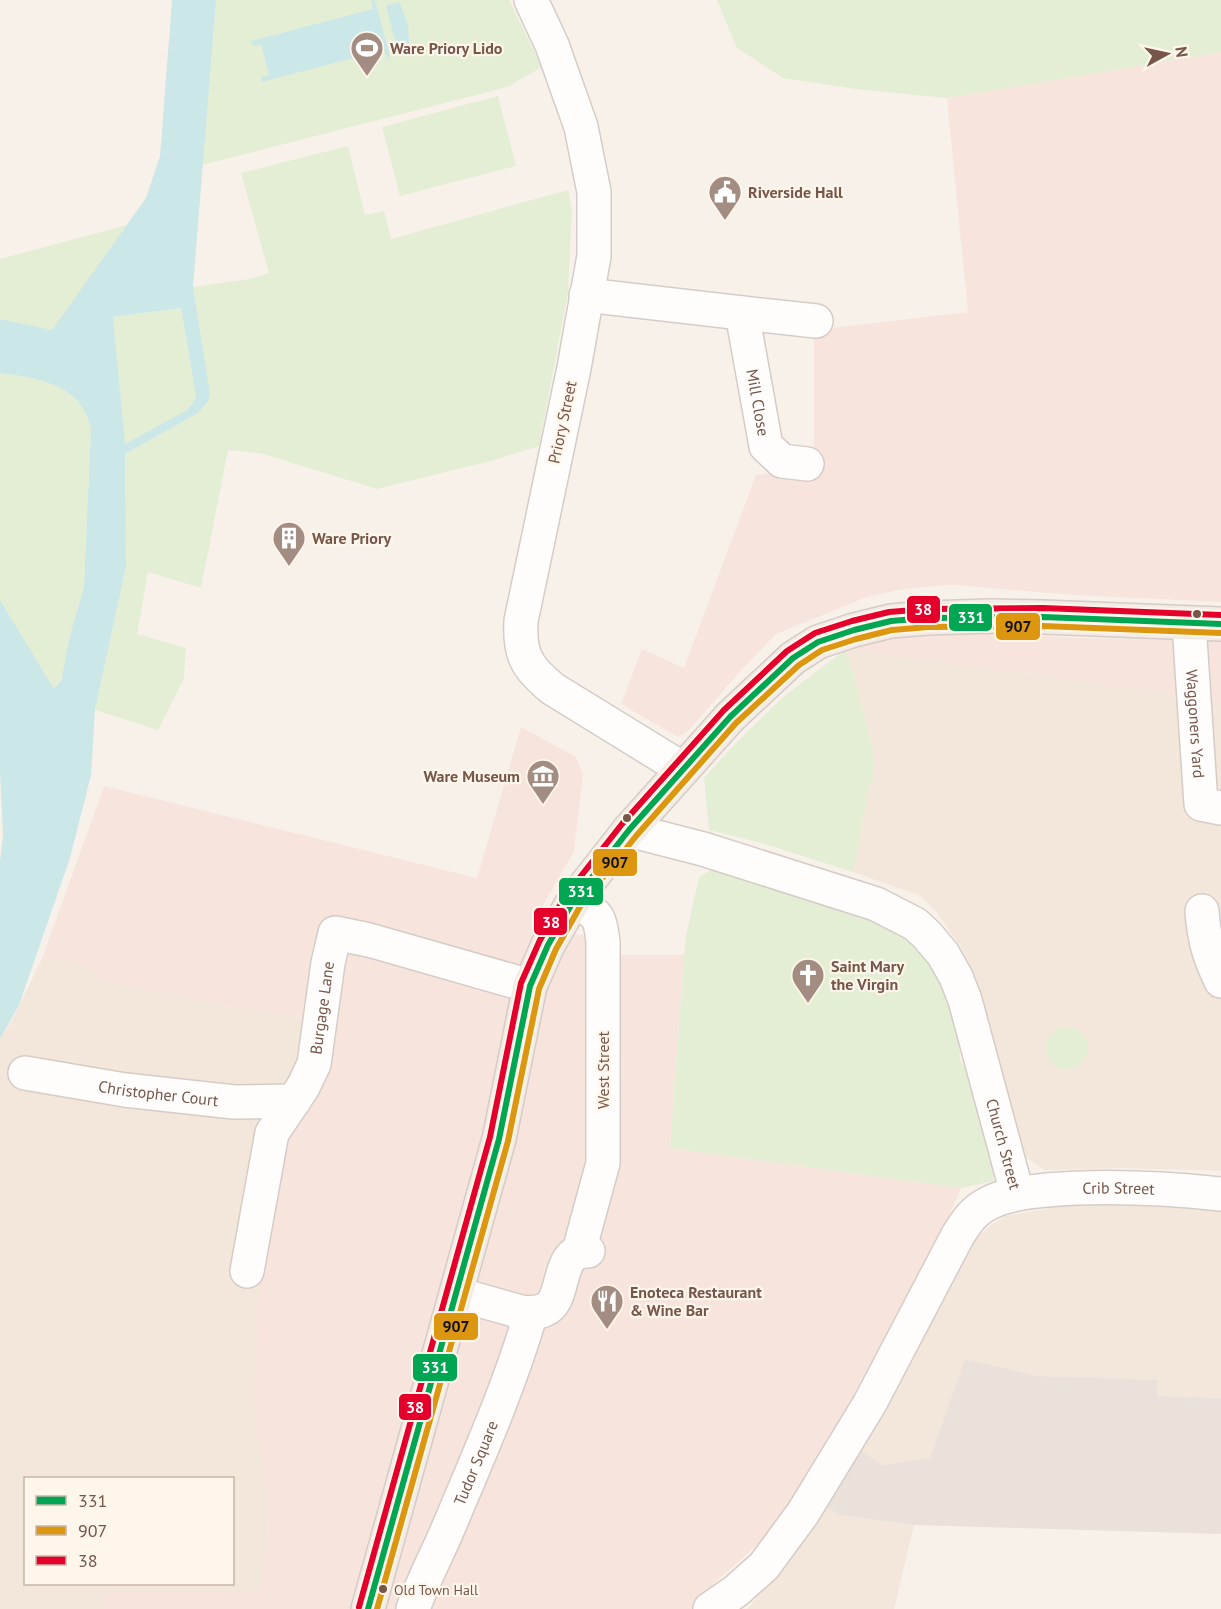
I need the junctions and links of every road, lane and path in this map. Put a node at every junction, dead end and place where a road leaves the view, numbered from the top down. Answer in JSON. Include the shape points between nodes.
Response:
{"nodes":[{"id":1,"x":531,"y":0,"type":"edge"},
{"id":2,"x":586,"y":295,"type":"junction"},
{"id":3,"x":742,"y":313,"type":"junction"},
{"id":4,"x":816,"y":321,"type":"dead end"},
{"id":5,"x":807,"y":464,"type":"dead end"},
{"id":6,"x":1189,"y":624,"type":"junction"},
{"id":7,"x":1221,"y":624,"type":"edge"},
{"id":8,"x":683,"y":769,"type":"junction"},
{"id":9,"x":1221,"y":808,"type":"edge"},
{"id":10,"x":629,"y":830,"type":"junction"},
{"id":11,"x":573,"y":900,"type":"junction"},
{"id":12,"x":1202,"y":911,"type":"dead end"},
{"id":13,"x":1221,"y":981,"type":"edge"},
{"id":14,"x":530,"y":986,"type":"junction"},
{"id":15,"x":25,"y":1074,"type":"dead end"},
{"id":16,"x":294,"y":1101,"type":"junction"},
{"id":17,"x":1017,"y":1193,"type":"junction"},
{"id":18,"x":1221,"y":1194,"type":"edge"},
{"id":19,"x":247,"y":1271,"type":"dead end"},
{"id":20,"x":457,"y":1294,"type":"junction"},
{"id":21,"x":531,"y":1313,"type":"junction"},
{"id":22,"x":369,"y":1609,"type":"edge"},
{"id":23,"x":413,"y":1609,"type":"edge"},
{"id":24,"x":710,"y":1609,"type":"edge"}],
"edges":[{"from":1,"to":2,"type":"street","name":"Priory Street","via":[[579,117],[592,181],[594,256]]},
{"from":2,"to":3,"type":"street"},
{"from":2,"to":8,"type":"street","name":"Priory Street","via":[[521,621],[522,652],[538,677],[553,689]]},
{"from":3,"to":4,"type":"street"},
{"from":3,"to":5,"type":"street","name":"Mill Close","via":[[766,446],[782,461]]},
{"from":6,"to":7,"type":"main road"},
{"from":6,"to":8,"type":"main road","via":[[990,616],[891,621],[854,630],[818,642],[793,658],[730,717]]},
{"from":6,"to":9,"type":"street","name":"Waggoners Yard","via":[[1201,804]]},
{"from":8,"to":10,"type":"main road"},
{"from":10,"to":11,"type":"main road"},
{"from":10,"to":17,"type":"street","name":"Church Street","via":[[703,849],[876,904],[915,924],[927,935],[943,954],[965,1000]]},
{"from":11,"to":14,"type":"main road"},
{"from":11,"to":21,"type":"street","name":"West Street","via":[[599,917],[603,942],[603,1163],[584,1251],[571,1257],[553,1302],[546,1310]]},
{"from":12,"to":13,"type":"street","via":[[1204,937]]},
{"from":14,"to":16,"type":"street","name":"Burgage Lane","via":[[334,933],[314,1064]]},
{"from":14,"to":20,"type":"main road","via":[[499,1139]]},
{"from":15,"to":16,"type":"street","name":"Christopher Court","via":[[234,1102]]},
{"from":16,"to":19,"type":"street","name":"Burgage Lane","via":[[272,1132]]},
{"from":17,"to":18,"type":"street","name":"Crib Street","via":[[1092,1187]]},
{"from":17,"to":24,"type":"street","name":"Church Street","via":[[990,1202],[970,1216],[870,1402],[802,1513],[764,1566]]},
{"from":20,"to":21,"type":"street","via":[[502,1309]]},
{"from":20,"to":22,"type":"main road"},
{"from":21,"to":23,"type":"street","name":"Tudor Square","via":[[518,1357]]}]}
